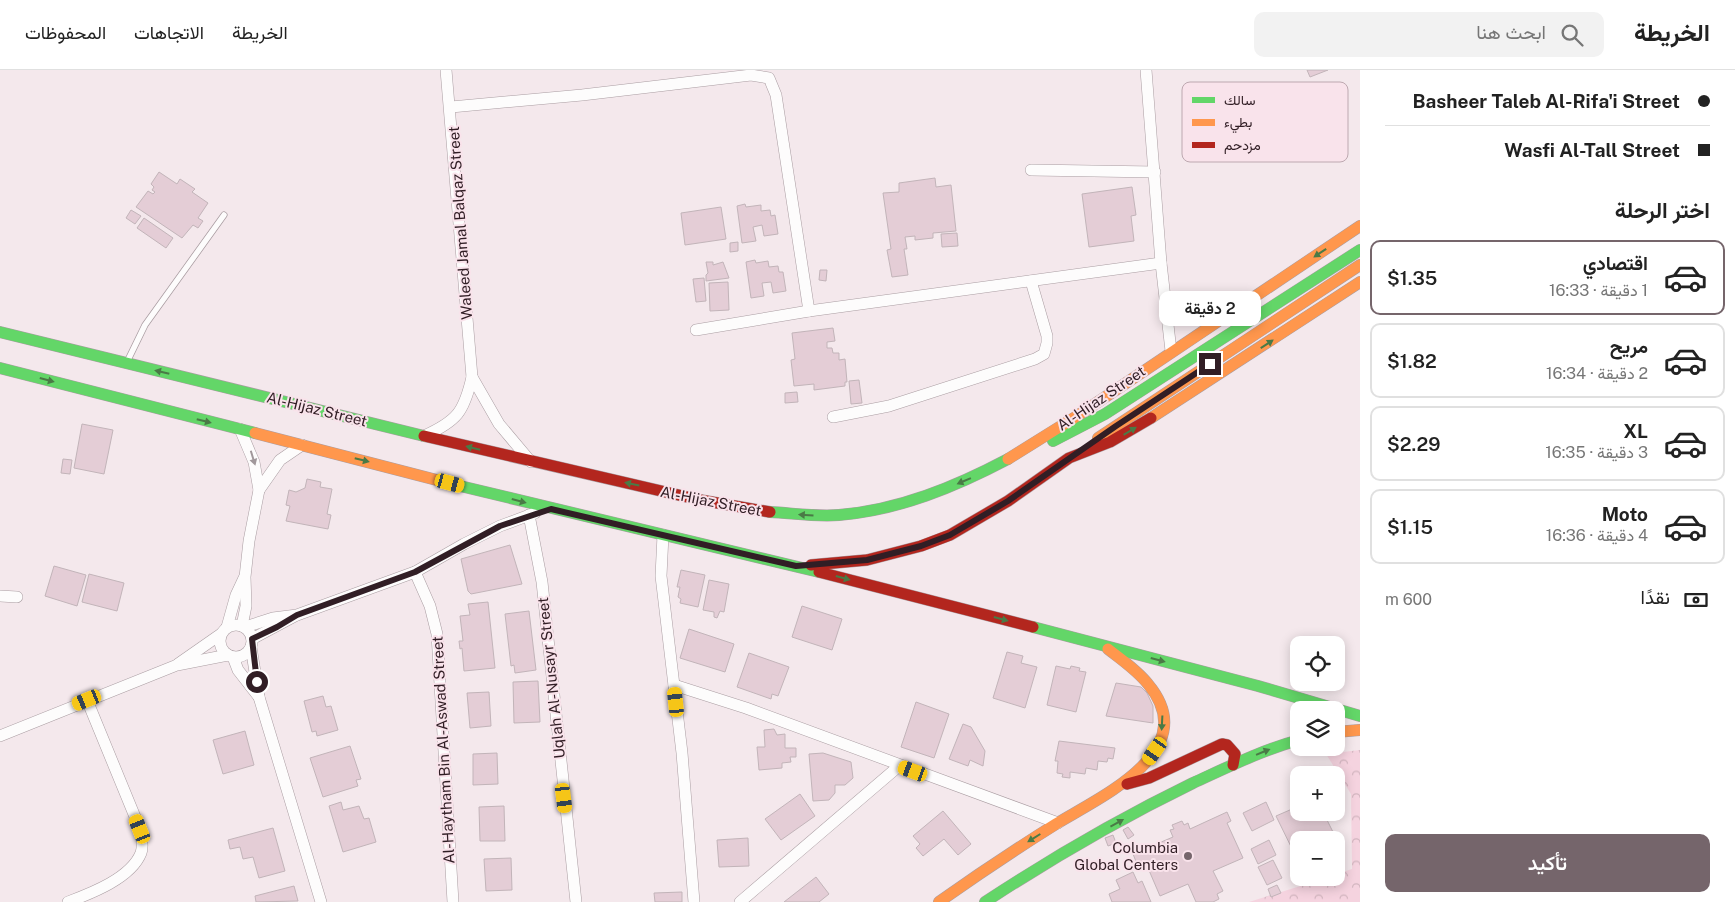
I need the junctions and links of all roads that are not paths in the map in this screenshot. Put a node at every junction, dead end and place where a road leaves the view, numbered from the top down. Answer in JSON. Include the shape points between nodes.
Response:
{"nodes":[{"id":1,"x":446,"y":70,"type":"edge"},
{"id":2,"x":1146,"y":70,"type":"edge"},
{"id":3,"x":451,"y":107,"type":"junction"},
{"id":4,"x":1031,"y":170,"type":"dead end"},
{"id":5,"x":1155,"y":172,"type":"junction"},
{"id":6,"x":224,"y":215,"type":"dead end"},
{"id":7,"x":1360,"y":226,"type":"edge"},
{"id":8,"x":1360,"y":250,"type":"edge"},
{"id":9,"x":1161,"y":263,"type":"junction"},
{"id":10,"x":1360,"y":266,"type":"edge"},
{"id":11,"x":1031,"y":281,"type":"junction"},
{"id":12,"x":1360,"y":282,"type":"edge"},
{"id":13,"x":809,"y":311,"type":"junction"},
{"id":14,"x":696,"y":330,"type":"dead end"},
{"id":15,"x":0,"y":332,"type":"edge"},
{"id":16,"x":1171,"y":351,"type":"junction"},
{"id":17,"x":126,"y":364,"type":"junction"},
{"id":18,"x":0,"y":368,"type":"edge"},
{"id":19,"x":472,"y":376,"type":"junction"},
{"id":20,"x":833,"y":418,"type":"dead end"},
{"id":21,"x":240,"y":429,"type":"junction"},
{"id":22,"x":424,"y":436,"type":"junction"},
{"id":23,"x":302,"y":445,"type":"junction"},
{"id":24,"x":1069,"y":458,"type":"junction"},
{"id":25,"x":1007,"y":460,"type":"junction"},
{"id":26,"x":531,"y":462,"type":"junction"},
{"id":27,"x":259,"y":490,"type":"junction"},
{"id":28,"x":551,"y":509,"type":"junction"},
{"id":29,"x":528,"y":515,"type":"junction"},
{"id":30,"x":663,"y":535,"type":"junction"},
{"id":31,"x":796,"y":566,"type":"junction"},
{"id":32,"x":415,"y":572,"type":"junction"},
{"id":33,"x":245,"y":577,"type":"junction"},
{"id":34,"x":0,"y":596,"type":"edge"},
{"id":35,"x":17,"y":598,"type":"dead end"},
{"id":36,"x":297,"y":615,"type":"junction"},
{"id":37,"x":243,"y":626,"type":"junction"},
{"id":38,"x":224,"y":630,"type":"junction"},
{"id":39,"x":252,"y":643,"type":"junction"},
{"id":40,"x":1104,"y":646,"type":"junction"},
{"id":41,"x":230,"y":656,"type":"junction"},
{"id":42,"x":177,"y":665,"type":"junction"},
{"id":43,"x":674,"y":685,"type":"junction"},
{"id":44,"x":259,"y":697,"type":"junction"},
{"id":45,"x":87,"y":700,"type":"junction"},
{"id":46,"x":1360,"y":716,"type":"edge"},
{"id":47,"x":1360,"y":730,"type":"edge"},
{"id":48,"x":1345,"y":731,"type":"edge"},
{"id":49,"x":0,"y":736,"type":"edge"},
{"id":50,"x":1290,"y":743,"type":"edge"},
{"id":51,"x":1233,"y":765,"type":"junction"},
{"id":52,"x":899,"y":766,"type":"junction"},
{"id":53,"x":1121,"y":786,"type":"junction"},
{"id":54,"x":1058,"y":824,"type":"junction"},
{"id":55,"x":1016,"y":866,"type":"junction"},
{"id":56,"x":68,"y":902,"type":"edge"},
{"id":57,"x":321,"y":902,"type":"edge"},
{"id":58,"x":453,"y":902,"type":"edge"},
{"id":59,"x":576,"y":902,"type":"edge"},
{"id":60,"x":694,"y":902,"type":"edge"},
{"id":61,"x":740,"y":902,"type":"edge"},
{"id":62,"x":939,"y":902,"type":"edge"},
{"id":63,"x":985,"y":902,"type":"edge"}],
"edges":[{"from":1,"to":3,"type":"street","name":"Waleed Jamal Balqaz Street"},
{"from":2,"to":5,"type":"street"},
{"from":3,"to":13,"type":"street","via":[[751,75],[769,78],[776,95]]},
{"from":3,"to":19,"type":"street","name":"Waleed Jamal Balqaz Street"},
{"from":4,"to":5,"type":"street"},
{"from":5,"to":9,"type":"street"},
{"from":6,"to":17,"type":"lane","via":[[145,325]]},
{"from":7,"to":16,"type":"main road","name":"Al-Hijaz Street","one_way":true},
{"from":8,"to":25,"type":"main road","via":[[1083,426]]},
{"from":9,"to":11,"type":"street"},
{"from":9,"to":16,"type":"street"},
{"from":10,"to":24,"type":"main road"},
{"from":11,"to":13,"type":"street"},
{"from":11,"to":20,"type":"street","via":[[1047,336],[1044,354],[889,406]]},
{"from":24,"to":12,"type":"main road","one_way":true,"via":[[1130,431]]},
{"from":13,"to":14,"type":"street"},
{"from":15,"to":17,"type":"main road","name":"Al-Hijaz Street"},
{"from":16,"to":25,"type":"main road","name":"Al-Hijaz Street"},
{"from":22,"to":17,"type":"main road","name":"Al-Hijaz Street","one_way":true},
{"from":18,"to":21,"type":"main road","one_way":true},
{"from":19,"to":22,"type":"street","name":"Waleed Jamal Balqaz Street","via":[[468,397],[459,414],[448,424]]},
{"from":19,"to":26,"type":"street","name":"Waleed Jamal Balqaz Street","via":[[499,424]]},
{"from":21,"to":23,"type":"main road"},
{"from":21,"to":27,"type":"street","one_way":true,"via":[[250,451]]},
{"from":26,"to":22,"type":"main road","name":"Al-Hijaz Street","one_way":true},
{"from":23,"to":27,"type":"street","via":[[280,460]]},
{"from":23,"to":28,"type":"main road","one_way":true},
{"from":24,"to":31,"type":"main road","via":[[1008,501],[943,538],[867,560]]},
{"from":25,"to":26,"type":"main road","name":"Al-Hijaz Street","one_way":true,"via":[[914,501],[865,512],[822,516],[765,512]]},
{"from":27,"to":33,"type":"street"},
{"from":28,"to":29,"type":"street"},
{"from":28,"to":30,"type":"main road"},
{"from":29,"to":32,"type":"street","via":[[464,544]]},
{"from":29,"to":59,"type":"street","name":"Uqlah Al-Nusayr Street","via":[[542,582]]},
{"from":30,"to":31,"type":"main road"},
{"from":30,"to":43,"type":"street","via":[[661,576]]},
{"from":31,"to":40,"type":"main road","one_way":true},
{"from":32,"to":36,"type":"street"},
{"from":32,"to":58,"type":"street","name":"Al-Haytham Bin Al-Aswad Street","via":[[430,606],[437,634]]},
{"from":33,"to":37,"type":"street"},
{"from":33,"to":38,"type":"street"},
{"from":34,"to":35,"type":"street"},
{"from":36,"to":37,"type":"street"},
{"from":36,"to":39,"type":"street"},
{"from":37,"to":38,"type":"street"},
{"from":37,"to":39,"type":"street"},
{"from":38,"to":41,"type":"street","via":[[220,646]]},
{"from":38,"to":42,"type":"street"},
{"from":39,"to":41,"type":"street","via":[[246,654]]},
{"from":39,"to":44,"type":"street"},
{"from":40,"to":46,"type":"main road","one_way":true},
{"from":40,"to":53,"type":"main road","one_way":true,"via":[[1147,680],[1162,714],[1160,739],[1155,751],[1142,768]]},
{"from":41,"to":42,"type":"street"},
{"from":41,"to":44,"type":"street"},
{"from":42,"to":45,"type":"street"},
{"from":43,"to":52,"type":"street","via":[[746,708]]},
{"from":43,"to":60,"type":"street"},
{"from":44,"to":57,"type":"street"},
{"from":45,"to":49,"type":"street"},
{"from":45,"to":56,"type":"street","via":[[140,829],[142,843],[141,852],[127,871],[102,887]]},
{"from":47,"to":48,"type":"main road"},
{"from":51,"to":50,"type":"main road","one_way":true},
{"from":51,"to":53,"type":"main road","via":[[1235,754],[1222,744],[1149,778]]},
{"from":55,"to":51,"type":"main road","one_way":true,"via":[[1126,818]]},
{"from":52,"to":54,"type":"street"},
{"from":52,"to":61,"type":"street"},
{"from":53,"to":54,"type":"main road"},
{"from":54,"to":55,"type":"main road","one_way":true},
{"from":55,"to":62,"type":"main road"},
{"from":55,"to":63,"type":"main road"}]}
